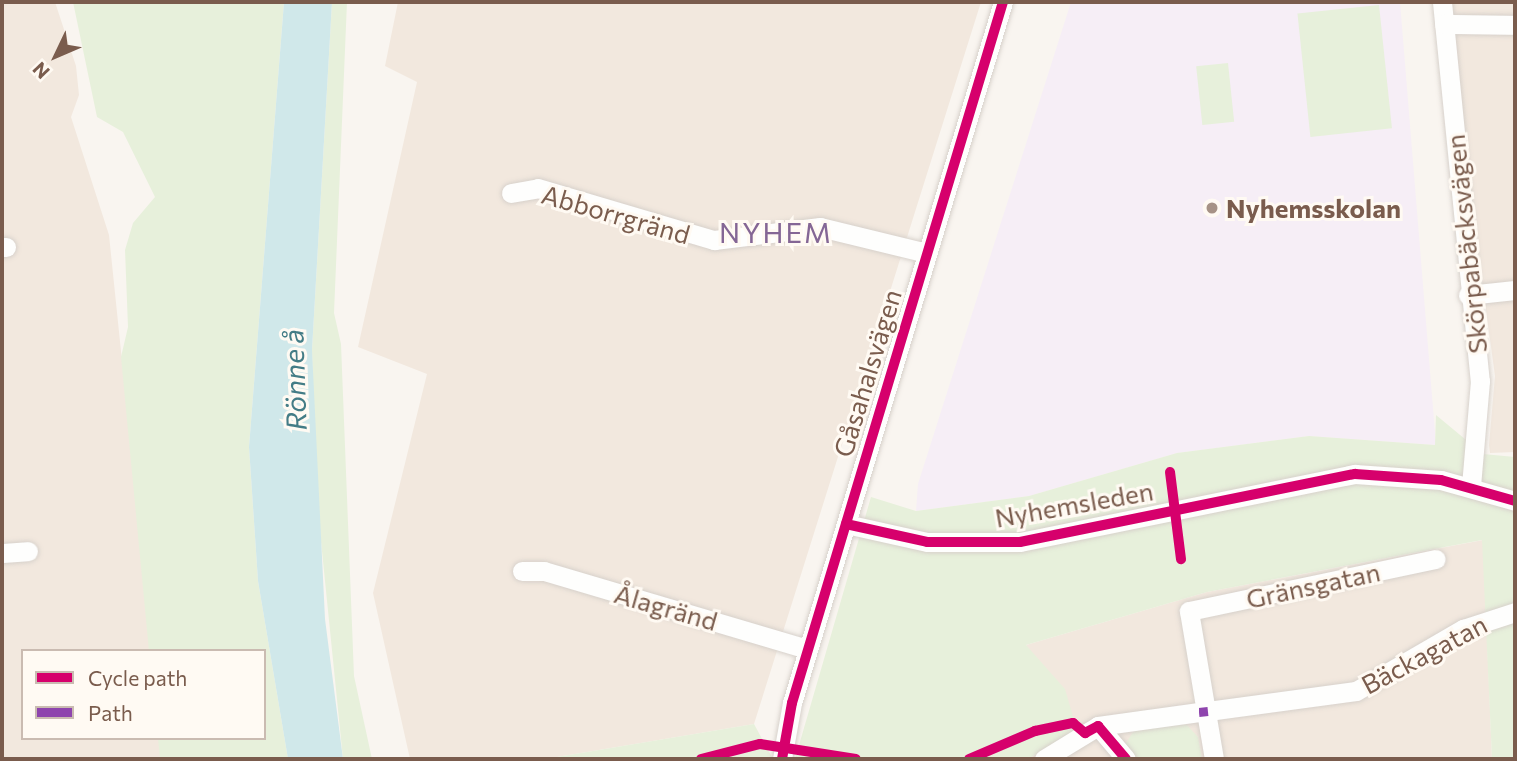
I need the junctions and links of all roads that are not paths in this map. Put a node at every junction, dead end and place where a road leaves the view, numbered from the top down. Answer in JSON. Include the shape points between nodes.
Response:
{"nodes":[{"id":1,"x":1003,"y":2,"type":"edge"},
{"id":2,"x":1442,"y":2,"type":"edge"},
{"id":3,"x":1444,"y":24,"type":"junction"},
{"id":4,"x":1515,"y":25,"type":"edge"},
{"id":5,"x":511,"y":193,"type":"dead end"},
{"id":6,"x":927,"y":253,"type":"junction"},
{"id":7,"x":1515,"y":290,"type":"edge"},
{"id":8,"x":1468,"y":295,"type":"junction"},
{"id":9,"x":1471,"y":487,"type":"junction"},
{"id":10,"x":1515,"y":501,"type":"edge"},
{"id":11,"x":846,"y":524,"type":"junction"},
{"id":12,"x":28,"y":551,"type":"dead end"},
{"id":13,"x":2,"y":553,"type":"edge"},
{"id":14,"x":1436,"y":559,"type":"dead end"},
{"id":15,"x":522,"y":571,"type":"dead end"},
{"id":16,"x":1515,"y":612,"type":"edge"},
{"id":17,"x":808,"y":649,"type":"junction"},
{"id":18,"x":1203,"y":711,"type":"junction"},
{"id":19,"x":1098,"y":726,"type":"junction"},
{"id":20,"x":782,"y":759,"type":"edge"},
{"id":21,"x":1044,"y":759,"type":"edge"},
{"id":22,"x":1126,"y":759,"type":"edge"},
{"id":23,"x":1214,"y":759,"type":"edge"}],
"edges":[{"from":1,"to":6,"type":"street","name":"Gåsahalsvägen"},
{"from":2,"to":3,"type":"street","name":"Skörpabäcksvägen"},
{"from":3,"to":4,"type":"street"},
{"from":3,"to":8,"type":"street","name":"Skörpabäcksvägen"},
{"from":5,"to":6,"type":"street","name":"Abborrgränd","via":[[538,188],[714,240],[820,227]]},
{"from":6,"to":11,"type":"street","name":"Gåsahalsvägen"},
{"from":7,"to":8,"type":"street"},
{"from":8,"to":9,"type":"street","name":"Skörpabäcksvägen","via":[[1480,381]]},
{"from":9,"to":10,"type":"street","name":"Nyhemsleden"},
{"from":9,"to":11,"type":"street","name":"Nyhemsleden","via":[[1403,475],[1313,479],[1020,542],[927,542]]},
{"from":11,"to":17,"type":"street","name":"Gåsahalsvägen"},
{"from":12,"to":13,"type":"street"},
{"from":14,"to":18,"type":"street","name":"Gränsgatan","via":[[1189,611]]},
{"from":15,"to":17,"type":"street","name":"Ålagränd","via":[[544,571]]},
{"from":16,"to":18,"type":"street","name":"Bäckagatan","via":[[1463,629],[1356,691]]},
{"from":17,"to":20,"type":"street","name":"Gåsahalsvägen"},
{"from":18,"to":19,"type":"street","name":"Bäckagatan"},
{"from":18,"to":23,"type":"street"},
{"from":19,"to":21,"type":"street","name":"Bäckagatan"},
{"from":19,"to":22,"type":"street"}]}
